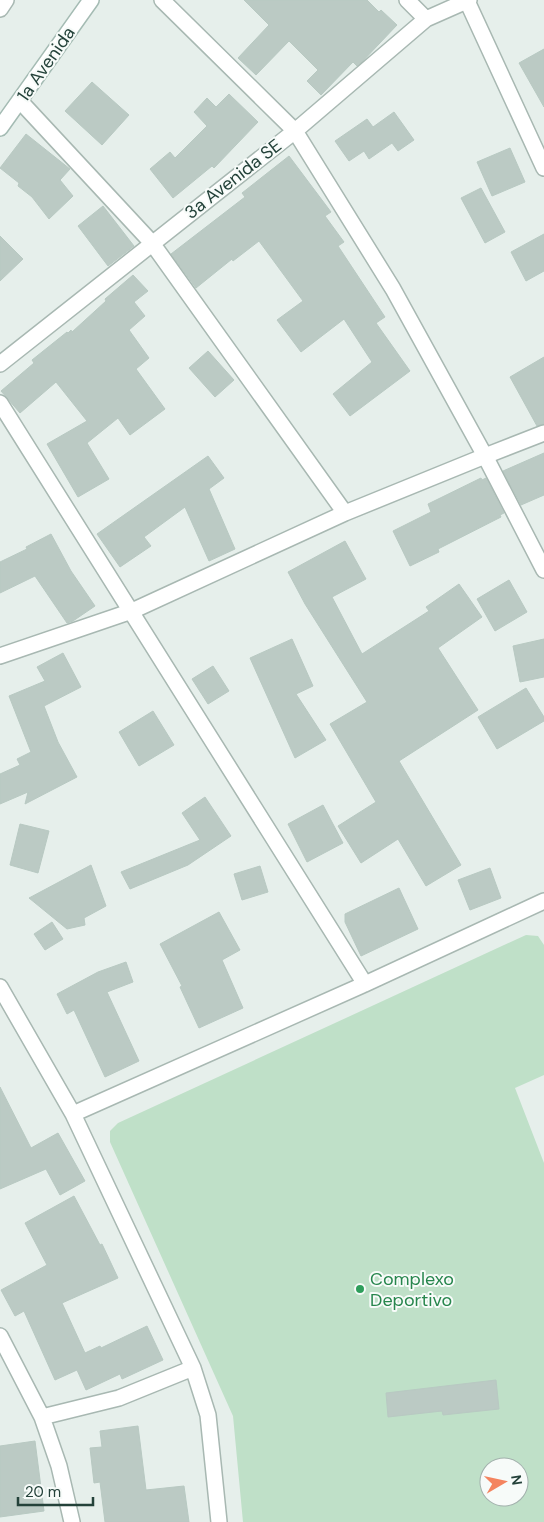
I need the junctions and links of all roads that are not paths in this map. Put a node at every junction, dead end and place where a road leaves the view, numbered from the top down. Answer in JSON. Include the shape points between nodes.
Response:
{"nodes":[{"id":1,"x":6,"y":0,"type":"edge"},
{"id":2,"x":91,"y":0,"type":"edge"},
{"id":3,"x":162,"y":0,"type":"edge"},
{"id":4,"x":407,"y":0,"type":"edge"},
{"id":5,"x":468,"y":0,"type":"edge"},
{"id":6,"x":0,"y":9,"type":"edge"},
{"id":7,"x":426,"y":19,"type":"junction"},
{"id":8,"x":20,"y":101,"type":"junction"},
{"id":9,"x":0,"y":128,"type":"edge"},
{"id":10,"x":295,"y":131,"type":"junction"},
{"id":11,"x":544,"y":168,"type":"edge"},
{"id":12,"x":152,"y":243,"type":"junction"},
{"id":13,"x":0,"y":364,"type":"edge"},
{"id":14,"x":0,"y":403,"type":"edge"},
{"id":15,"x":544,"y":433,"type":"edge"},
{"id":16,"x":485,"y":456,"type":"junction"},
{"id":17,"x":345,"y":513,"type":"junction"},
{"id":18,"x":544,"y":570,"type":"edge"},
{"id":19,"x":132,"y":611,"type":"junction"},
{"id":20,"x":0,"y":656,"type":"edge"},
{"id":21,"x":543,"y":904,"type":"edge"},
{"id":22,"x":366,"y":984,"type":"junction"},
{"id":23,"x":0,"y":988,"type":"edge"},
{"id":24,"x":73,"y":1114,"type":"junction"},
{"id":25,"x":1,"y":1343,"type":"edge"},
{"id":26,"x":193,"y":1368,"type":"junction"},
{"id":27,"x":42,"y":1417,"type":"junction"},
{"id":28,"x":72,"y":1522,"type":"edge"},
{"id":29,"x":219,"y":1522,"type":"edge"}],
"edges":[{"from":1,"to":6,"type":"street"},
{"from":2,"to":8,"type":"street","name":"1a Avenida"},
{"from":3,"to":10,"type":"street"},
{"from":4,"to":7,"type":"street"},
{"from":5,"to":7,"type":"street","name":"3a Avenida SE"},
{"from":5,"to":11,"type":"street"},
{"from":7,"to":10,"type":"street","name":"3a Avenida SE"},
{"from":8,"to":9,"type":"street","name":"1a Avenida"},
{"from":8,"to":12,"type":"street"},
{"from":10,"to":12,"type":"street","name":"3a Avenida SE"},
{"from":10,"to":16,"type":"street","via":[[393,289]]},
{"from":12,"to":13,"type":"street","name":"3a Avenida SE"},
{"from":12,"to":17,"type":"street"},
{"from":14,"to":19,"type":"street"},
{"from":15,"to":16,"type":"street"},
{"from":16,"to":17,"type":"street"},
{"from":16,"to":18,"type":"street"},
{"from":17,"to":19,"type":"street"},
{"from":19,"to":20,"type":"street"},
{"from":19,"to":22,"type":"street"},
{"from":21,"to":22,"type":"street"},
{"from":22,"to":24,"type":"street"},
{"from":23,"to":24,"type":"street"},
{"from":24,"to":26,"type":"street"},
{"from":25,"to":27,"type":"street"},
{"from":26,"to":27,"type":"street","via":[[119,1398]]},
{"from":26,"to":29,"type":"street","via":[[208,1415]]},
{"from":27,"to":28,"type":"street","via":[[59,1466]]}]}
